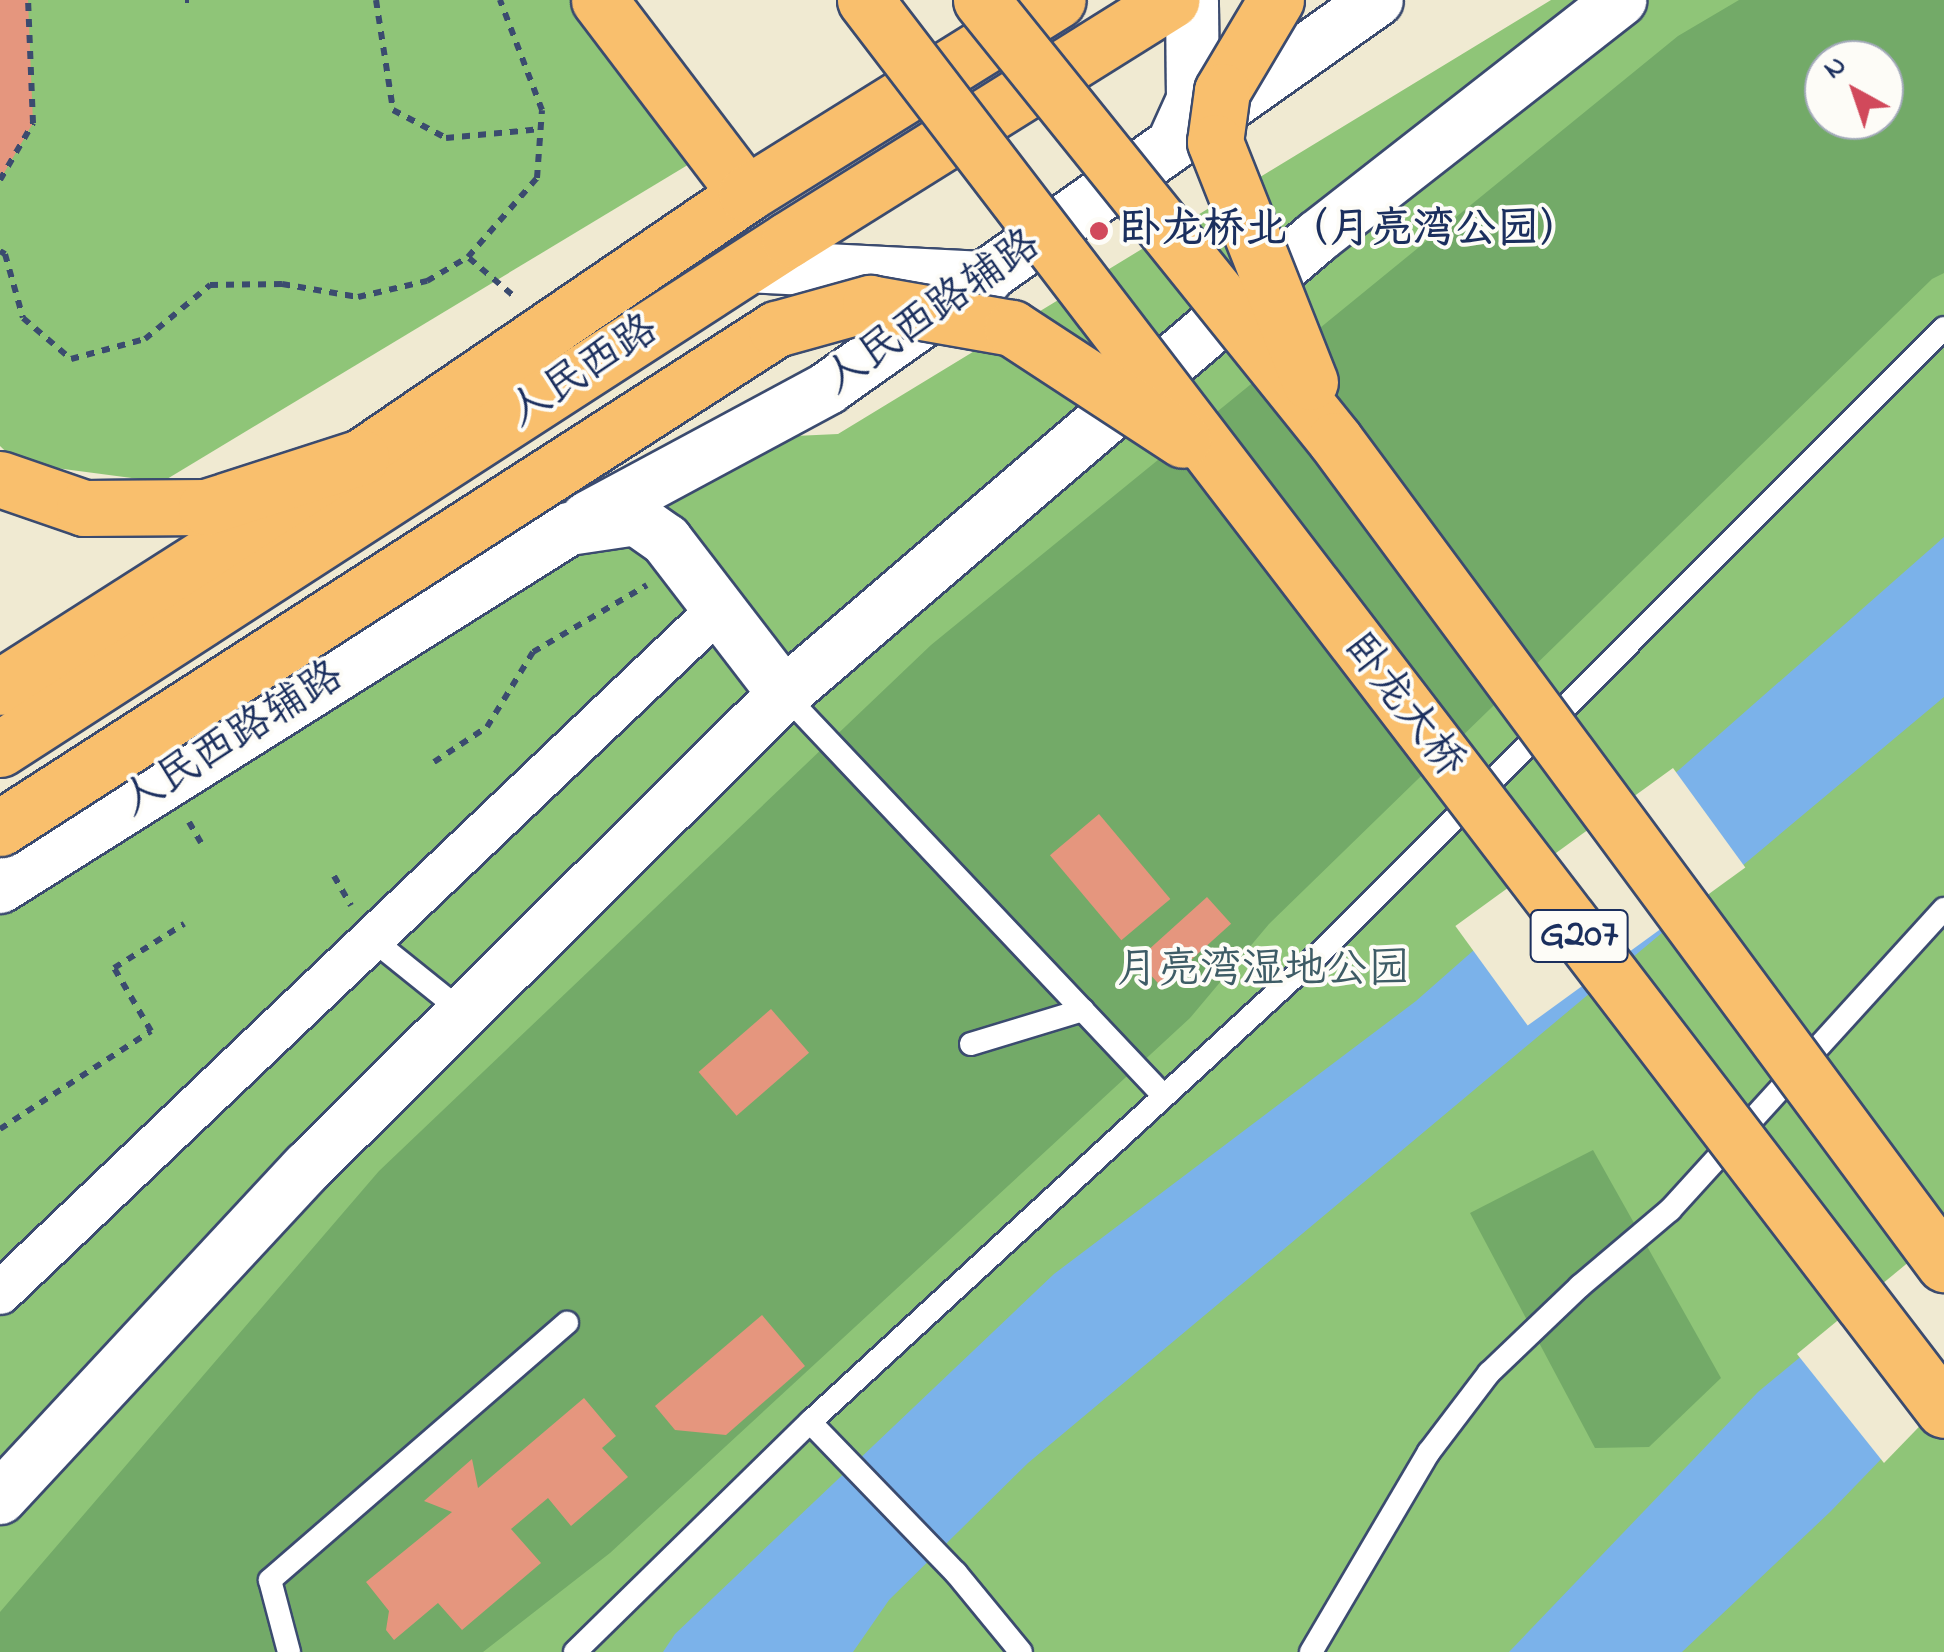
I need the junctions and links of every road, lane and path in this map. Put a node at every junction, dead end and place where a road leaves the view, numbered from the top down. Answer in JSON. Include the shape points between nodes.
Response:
{"nodes":[{"id":1,"x":28,"y":0,"type":"edge"},
{"id":2,"x":376,"y":0,"type":"edge"},
{"id":3,"x":500,"y":0,"type":"edge"},
{"id":4,"x":599,"y":0,"type":"edge"},
{"id":5,"x":865,"y":0,"type":"edge"},
{"id":6,"x":981,"y":0,"type":"edge"},
{"id":7,"x":1058,"y":0,"type":"edge"},
{"id":8,"x":1171,"y":0,"type":"edge"},
{"id":9,"x":1192,"y":0,"type":"edge"},
{"id":10,"x":1276,"y":0,"type":"edge"},
{"id":11,"x":1377,"y":0,"type":"edge"},
{"id":12,"x":1620,"y":0,"type":"edge"},
{"id":13,"x":541,"y":129,"type":"junction"},
{"id":14,"x":1173,"y":144,"type":"junction"},
{"id":15,"x":0,"y":180,"type":"edge"},
{"id":16,"x":746,"y":194,"type":"junction"},
{"id":17,"x":0,"y":251,"type":"edge"},
{"id":18,"x":748,"y":266,"type":"junction"},
{"id":19,"x":986,"y":278,"type":"junction"},
{"id":20,"x":1944,"y":328,"type":"edge"},
{"id":21,"x":731,"y":439,"type":"junction"},
{"id":22,"x":1334,"y":440,"type":"junction"},
{"id":23,"x":361,"y":457,"type":"junction"},
{"id":24,"x":1215,"y":461,"type":"junction"},
{"id":25,"x":0,"y":480,"type":"edge"},
{"id":26,"x":568,"y":529,"type":"junction"},
{"id":27,"x":675,"y":552,"type":"junction"},
{"id":28,"x":719,"y":609,"type":"junction"},
{"id":29,"x":0,"y":687,"type":"edge"},
{"id":30,"x":784,"y":694,"type":"junction"},
{"id":31,"x":0,"y":749,"type":"edge"},
{"id":32,"x":434,"y":762,"type":"dead end"},
{"id":33,"x":0,"y":828,"type":"edge"},
{"id":34,"x":0,"y":886,"type":"edge"},
{"id":35,"x":1944,"y":909,"type":"edge"},
{"id":36,"x":184,"y":924,"type":"dead end"},
{"id":37,"x":372,"y":939,"type":"junction"},
{"id":38,"x":1083,"y":1010,"type":"junction"},
{"id":39,"x":464,"y":1013,"type":"junction"},
{"id":40,"x":971,"y":1044,"type":"dead end"},
{"id":41,"x":1164,"y":1095,"type":"junction"},
{"id":42,"x":0,"y":1128,"type":"edge"},
{"id":43,"x":1944,"y":1264,"type":"edge"},
{"id":44,"x":0,"y":1293,"type":"edge"},
{"id":45,"x":567,"y":1323,"type":"dead end"},
{"id":46,"x":1944,"y":1410,"type":"edge"},
{"id":47,"x":810,"y":1422,"type":"junction"},
{"id":48,"x":0,"y":1498,"type":"edge"},
{"id":49,"x":290,"y":1652,"type":"edge"},
{"id":50,"x":575,"y":1652,"type":"edge"},
{"id":51,"x":1021,"y":1652,"type":"edge"},
{"id":52,"x":1311,"y":1652,"type":"edge"}],
"edges":[{"from":1,"to":15,"type":"path","via":[[33,124]]},
{"from":2,"to":13,"type":"path","via":[[393,110],[446,138]]},
{"from":3,"to":13,"type":"path","via":[[542,110]]},
{"from":4,"to":16,"type":"main road"},
{"from":5,"to":24,"type":"main road","name":"卧龙大桥","number":"G207","bridge":true},
{"from":6,"to":22,"type":"main road","number":"G207","bridge":true},
{"from":7,"to":16,"type":"main road","name":"人民西路"},
{"from":8,"to":18,"type":"main road","name":"人民西路"},
{"from":9,"to":14,"type":"street","via":[[1193,100]]},
{"from":10,"to":22,"type":"main road","bridge":true,"via":[[1222,92],[1215,142]]},
{"from":11,"to":14,"type":"street","name":"人民西路辅路"},
{"from":12,"to":30,"type":"street","via":[[1317,238]]},
{"from":13,"to":17,"type":"path","via":[[538,178],[468,257],[427,281],[358,297],[282,284],[210,286],[146,340],[71,359],[23,318]]},
{"from":14,"to":19,"type":"street","name":"人民西路辅路"},
{"from":16,"to":23,"type":"main road","name":"人民西路"},
{"from":18,"to":19,"type":"street"},
{"from":18,"to":31,"type":"main road","name":"人民西路"},
{"from":19,"to":21,"type":"street","name":"人民西路辅路","via":[[828,388]]},
{"from":20,"to":41,"type":"lane","via":[[1322,951]]},
{"from":21,"to":26,"type":"street","name":"人民西路辅路"},
{"from":21,"to":27,"type":"street","via":[[685,476],[668,510]]},
{"from":22,"to":43,"type":"main road","number":"G207","bridge":true},
{"from":23,"to":25,"type":"main road","via":[[206,507],[84,508]]},
{"from":23,"to":29,"type":"main road","name":"人民西路"},
{"from":24,"to":33,"type":"main road","bridge":true,"via":[[1012,328],[870,303],[776,328]]},
{"from":24,"to":46,"type":"main road","name":"卧龙大桥","number":"G207","bridge":true},
{"from":26,"to":27,"type":"street","name":"人民西路辅路","via":[[636,519]]},
{"from":26,"to":34,"type":"street","name":"人民西路辅路"},
{"from":27,"to":28,"type":"street","name":"人民西路辅路"},
{"from":27,"to":32,"type":"path","via":[[532,652],[487,727]]},
{"from":28,"to":30,"type":"street","name":"人民西路辅路"},
{"from":28,"to":37,"type":"street"},
{"from":30,"to":38,"type":"lane"},
{"from":30,"to":39,"type":"street"},
{"from":35,"to":52,"type":"lane","via":[[1670,1210],[1489,1373],[1429,1452]]},
{"from":36,"to":42,"type":"path","via":[[114,968],[151,1031]]},
{"from":37,"to":39,"type":"lane"},
{"from":37,"to":44,"type":"street"},
{"from":38,"to":40,"type":"lane"},
{"from":38,"to":41,"type":"lane"},
{"from":39,"to":48,"type":"street","via":[[308,1168]]},
{"from":41,"to":47,"type":"lane"},
{"from":45,"to":49,"type":"lane","via":[[270,1580]]},
{"from":47,"to":50,"type":"lane"},
{"from":47,"to":51,"type":"lane","via":[[956,1573]]}]}
